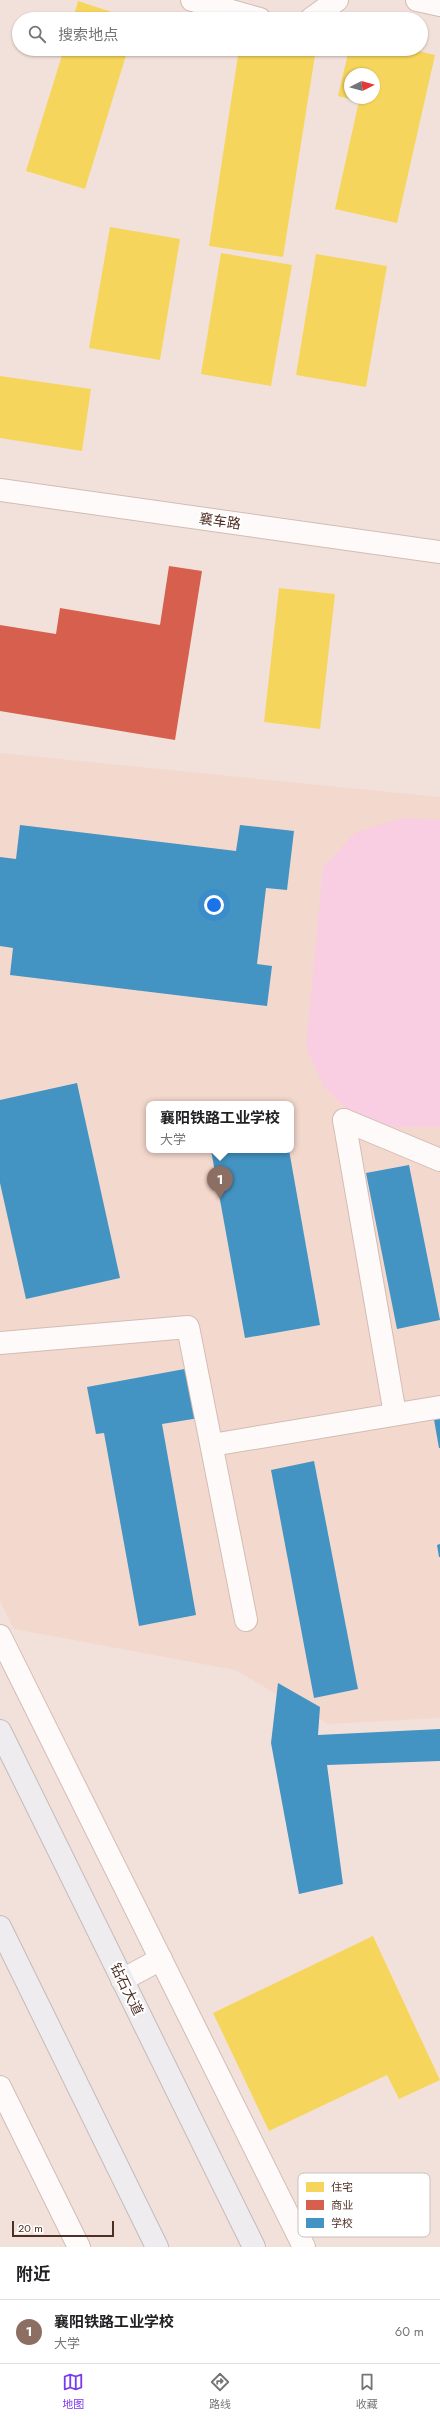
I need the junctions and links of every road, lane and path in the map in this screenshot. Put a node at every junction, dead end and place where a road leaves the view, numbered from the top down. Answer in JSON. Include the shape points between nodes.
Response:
{"nodes":[{"id":1,"x":192,"y":0,"type":"edge"},
{"id":2,"x":337,"y":0,"type":"edge"},
{"id":3,"x":417,"y":0,"type":"edge"},
{"id":4,"x":440,"y":5,"type":"edge"},
{"id":5,"x":235,"y":12,"type":"edge"},
{"id":6,"x":321,"y":12,"type":"edge"},
{"id":7,"x":0,"y":490,"type":"edge"},
{"id":8,"x":440,"y":552,"type":"edge"},
{"id":9,"x":440,"y":1160,"type":"edge"},
{"id":10,"x":0,"y":1343,"type":"edge"},
{"id":11,"x":440,"y":1407,"type":"edge"},
{"id":12,"x":395,"y":1414,"type":"junction"},
{"id":13,"x":212,"y":1445,"type":"junction"},
{"id":14,"x":246,"y":1620,"type":"dead end"},
{"id":15,"x":0,"y":1636,"type":"edge"},
{"id":16,"x":0,"y":1731,"type":"edge"},
{"id":17,"x":0,"y":1927,"type":"edge"},
{"id":18,"x":161,"y":1959,"type":"junction"},
{"id":19,"x":122,"y":1980,"type":"junction"},
{"id":20,"x":0,"y":2087,"type":"edge"},
{"id":21,"x":298,"y":2235,"type":"edge"},
{"id":22,"x":299,"y":2237,"type":"edge"},
{"id":23,"x":79,"y":2247,"type":"edge"},
{"id":24,"x":157,"y":2247,"type":"edge"},
{"id":25,"x":254,"y":2247,"type":"edge"},
{"id":26,"x":304,"y":2247,"type":"edge"}],
"edges":[{"from":1,"to":5,"type":"street"},
{"from":2,"to":6,"type":"street"},
{"from":3,"to":4,"type":"street"},
{"from":7,"to":8,"type":"street","name":"襄车路"},
{"from":9,"to":12,"type":"street","via":[[344,1120]]},
{"from":10,"to":13,"type":"street","via":[[188,1327]]},
{"from":11,"to":12,"type":"street"},
{"from":12,"to":13,"type":"street"},
{"from":13,"to":14,"type":"street"},
{"from":15,"to":18,"type":"street"},
{"from":16,"to":19,"type":"highway","name":"钻石大道"},
{"from":17,"to":24,"type":"highway"},
{"from":18,"to":19,"type":"street"},
{"from":18,"to":21,"type":"street"},
{"from":19,"to":25,"type":"highway","name":"钻石大道"},
{"from":20,"to":23,"type":"street"},
{"from":22,"to":26,"type":"street"}]}
